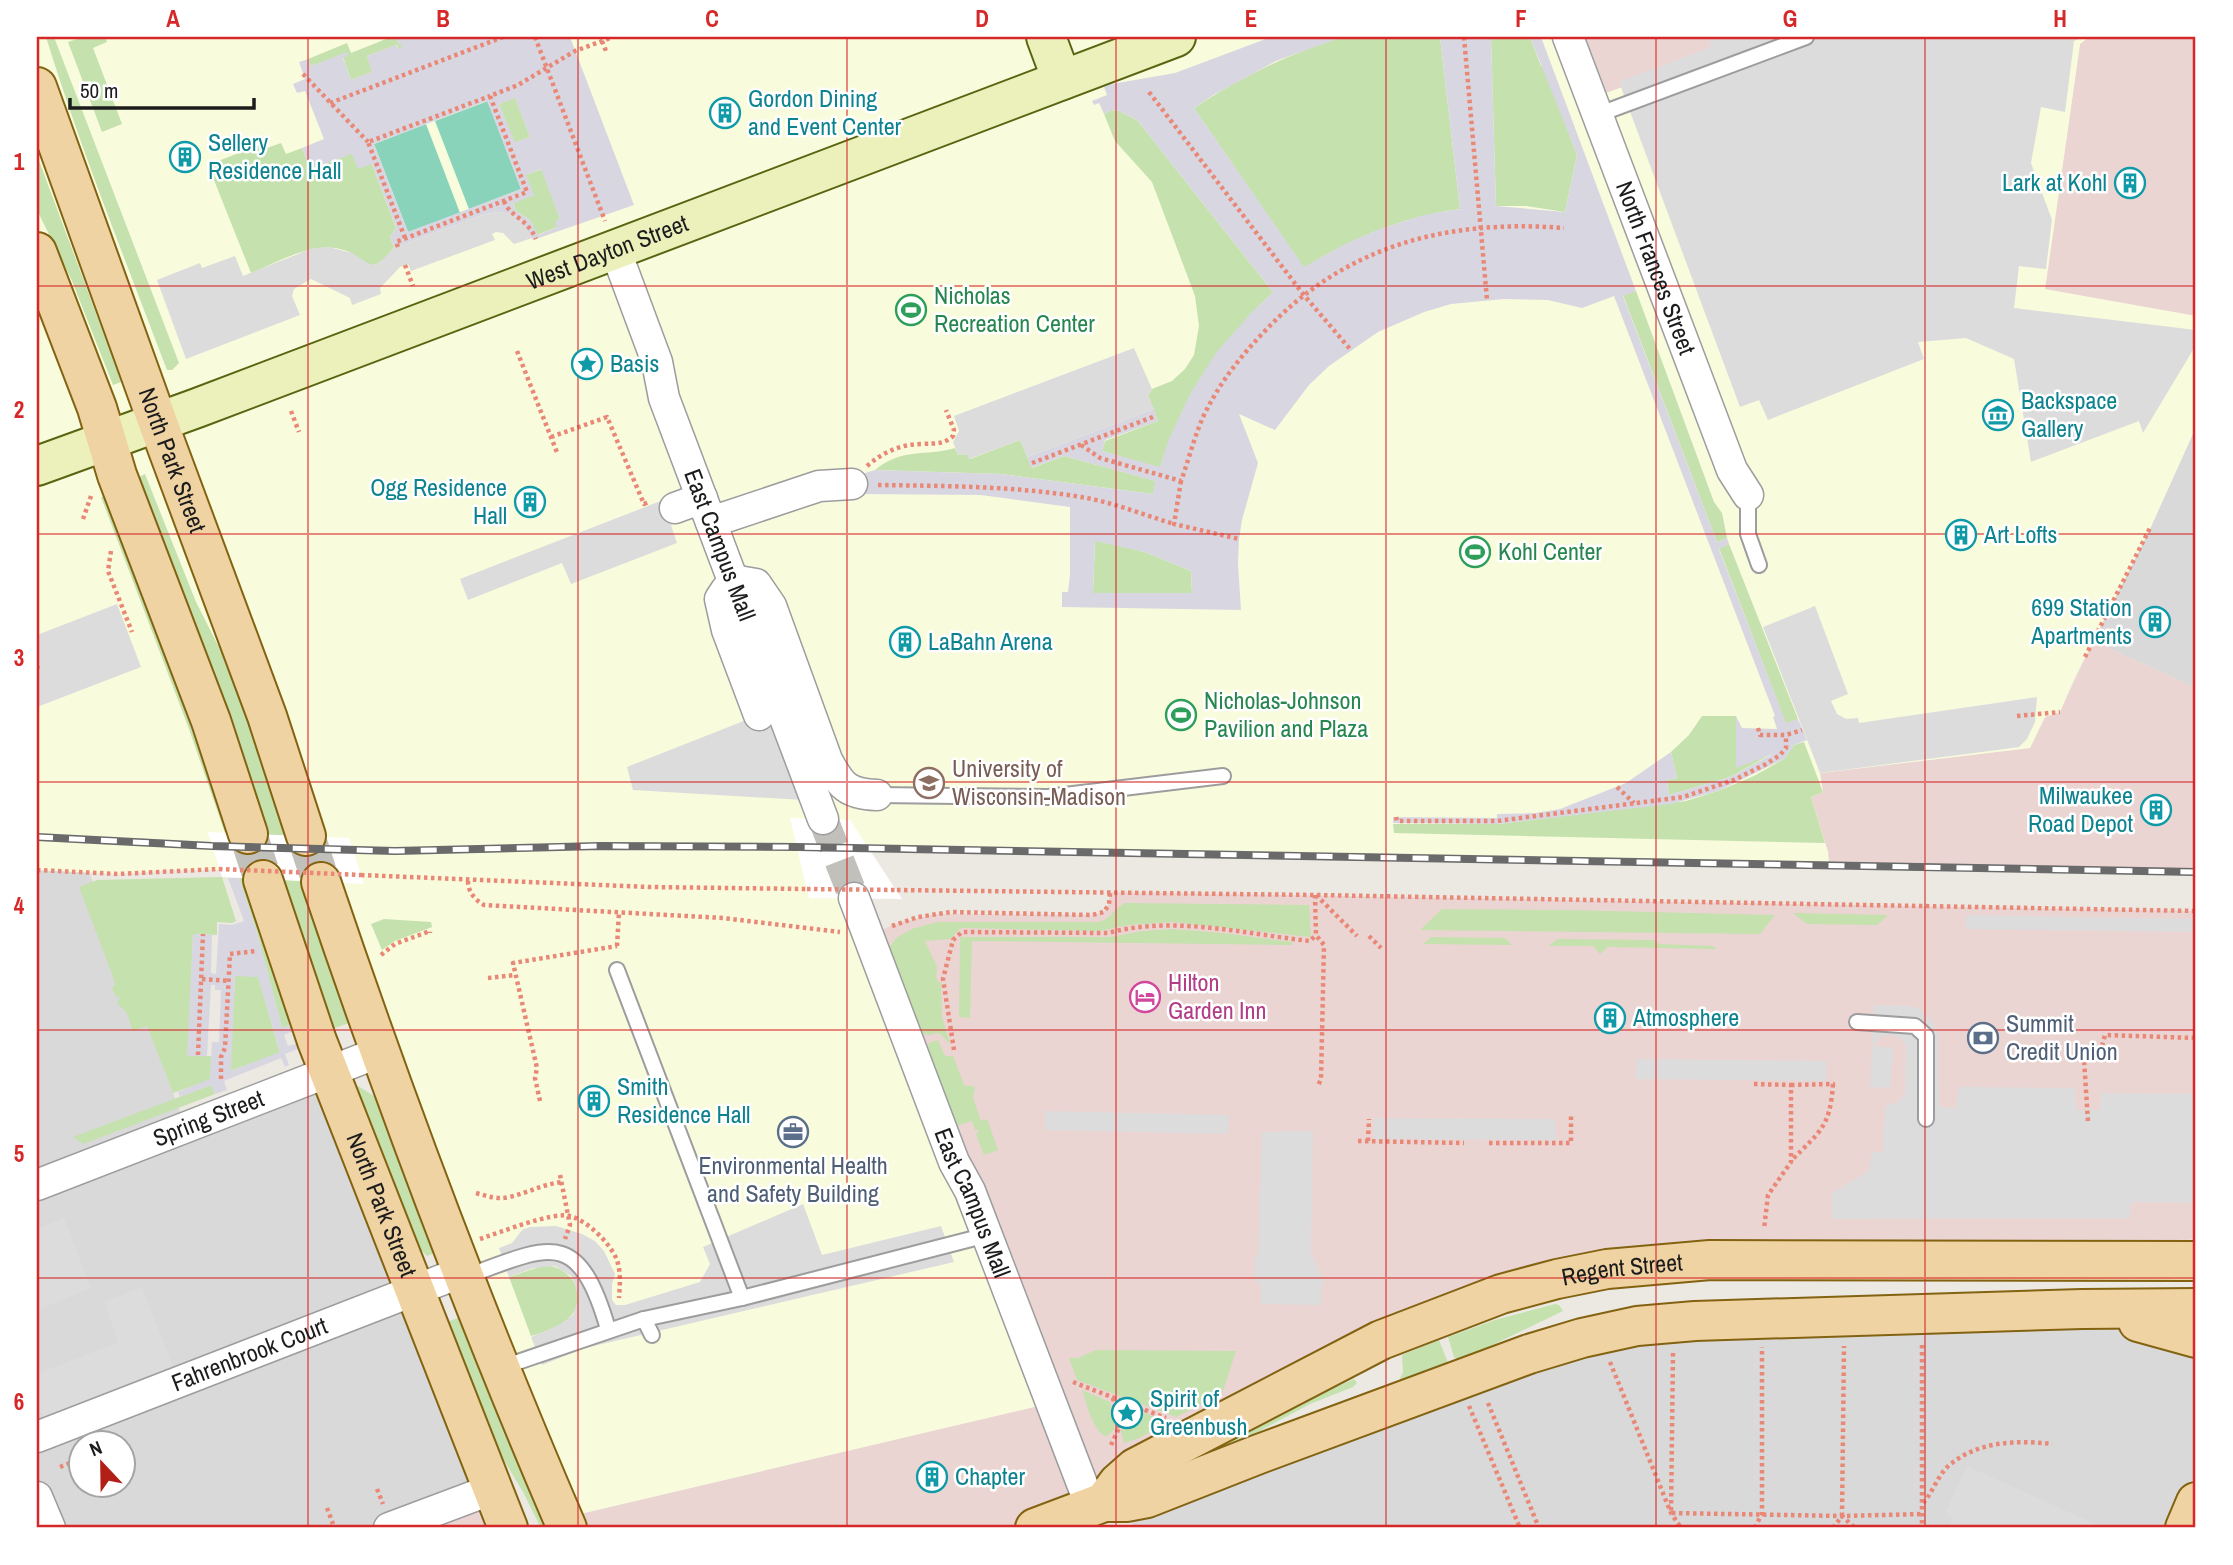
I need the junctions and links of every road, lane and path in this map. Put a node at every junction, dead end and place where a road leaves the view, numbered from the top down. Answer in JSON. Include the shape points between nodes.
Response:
{"nodes":[{"id":1,"x":503,"y":37,"type":"edge"},
{"id":2,"x":535,"y":37,"type":"edge"},
{"id":3,"x":614,"y":37,"type":"edge"},
{"id":4,"x":1046,"y":37,"type":"edge"},
{"id":5,"x":1176,"y":37,"type":"edge"},
{"id":6,"x":1464,"y":37,"type":"edge"},
{"id":7,"x":1568,"y":37,"type":"edge"},
{"id":8,"x":1806,"y":37,"type":"edge"},
{"id":9,"x":602,"y":41,"type":"junction"},
{"id":10,"x":606,"y":51,"type":"dead end"},
{"id":11,"x":547,"y":68,"type":"junction"},
{"id":12,"x":303,"y":74,"type":"dead end"},
{"id":13,"x":1062,"y":80,"type":"junction"},
{"id":14,"x":37,"y":87,"type":"edge"},
{"id":15,"x":1149,"y":92,"type":"dead end"},
{"id":16,"x":490,"y":96,"type":"junction"},
{"id":17,"x":330,"y":103,"type":"junction"},
{"id":18,"x":1597,"y":115,"type":"junction"},
{"id":19,"x":368,"y":142,"type":"junction"},
{"id":20,"x":504,"y":201,"type":"junction"},
{"id":21,"x":605,"y":223,"type":"dead end"},
{"id":22,"x":1481,"y":227,"type":"junction"},
{"id":23,"x":1564,"y":228,"type":"dead end"},
{"id":24,"x":405,"y":238,"type":"junction"},
{"id":25,"x":536,"y":239,"type":"dead end"},
{"id":26,"x":398,"y":247,"type":"dead end"},
{"id":27,"x":37,"y":252,"type":"edge"},
{"id":28,"x":405,"y":265,"type":"dead end"},
{"id":29,"x":622,"y":268,"type":"dead end"},
{"id":30,"x":413,"y":286,"type":"dead end"},
{"id":31,"x":1304,"y":294,"type":"junction"},
{"id":32,"x":1486,"y":300,"type":"dead end"},
{"id":33,"x":1350,"y":349,"type":"dead end"},
{"id":34,"x":517,"y":351,"type":"dead end"},
{"id":35,"x":946,"y":410,"type":"dead end"},
{"id":36,"x":291,"y":411,"type":"dead end"},
{"id":37,"x":1153,"y":417,"type":"dead end"},
{"id":38,"x":158,"y":423,"type":"junction"},
{"id":39,"x":299,"y":432,"type":"dead end"},
{"id":40,"x":551,"y":437,"type":"junction"},
{"id":41,"x":107,"y":439,"type":"junction"},
{"id":42,"x":1081,"y":445,"type":"junction"},
{"id":43,"x":558,"y":455,"type":"dead end"},
{"id":44,"x":1032,"y":463,"type":"dead end"},
{"id":45,"x":37,"y":466,"type":"edge"},
{"id":46,"x":1181,"y":481,"type":"junction"},
{"id":47,"x":857,"y":484,"type":"junction"},
{"id":48,"x":93,"y":492,"type":"dead end"},
{"id":49,"x":1748,"y":495,"type":"joint"},
{"id":50,"x":686,"y":507,"type":"junction"},
{"id":51,"x":83,"y":519,"type":"dead end"},
{"id":52,"x":1174,"y":524,"type":"junction"},
{"id":53,"x":2150,"y":528,"type":"dead end"},
{"id":54,"x":1240,"y":539,"type":"dead end"},
{"id":55,"x":113,"y":544,"type":"dead end"},
{"id":56,"x":1759,"y":565,"type":"dead end"},
{"id":57,"x":732,"y":580,"type":"junction"},
{"id":58,"x":132,"y":632,"type":"dead end"},
{"id":59,"x":2085,"y":657,"type":"dead end"},
{"id":60,"x":2060,"y":712,"type":"dead end"},
{"id":61,"x":759,"y":715,"type":"dead end"},
{"id":62,"x":2017,"y":716,"type":"dead end"},
{"id":63,"x":1758,"y":729,"type":"dead end"},
{"id":64,"x":1802,"y":730,"type":"dead end"},
{"id":65,"x":1787,"y":735,"type":"junction"},
{"id":66,"x":1223,"y":776,"type":"dead end"},
{"id":67,"x":1617,"y":787,"type":"dead end"},
{"id":68,"x":877,"y":795,"type":"joint"},
{"id":69,"x":1634,"y":803,"type":"junction"},
{"id":70,"x":1396,"y":817,"type":"dead end"},
{"id":71,"x":823,"y":819,"type":"tunnel mouth"},
{"id":72,"x":248,"y":834,"type":"tunnel mouth"},
{"id":73,"x":306,"y":836,"type":"tunnel mouth"},
{"id":74,"x":37,"y":870,"type":"edge"},
{"id":75,"x":263,"y":880,"type":"tunnel mouth"},
{"id":76,"x":468,"y":881,"type":"junction"},
{"id":77,"x":321,"y":882,"type":"tunnel mouth"},
{"id":78,"x":1110,"y":892,"type":"junction"},
{"id":79,"x":1315,"y":895,"type":"junction"},
{"id":80,"x":854,"y":898,"type":"tunnel mouth"},
{"id":81,"x":2196,"y":911,"type":"edge"},
{"id":82,"x":619,"y":912,"type":"junction"},
{"id":83,"x":430,"y":933,"type":"dead end"},
{"id":84,"x":204,"y":934,"type":"dead end"},
{"id":85,"x":868,"y":935,"type":"junction"},
{"id":86,"x":1316,"y":935,"type":"junction"},
{"id":87,"x":1356,"y":936,"type":"dead end"},
{"id":88,"x":1369,"y":936,"type":"dead end"},
{"id":89,"x":617,"y":946,"type":"junction"},
{"id":90,"x":1381,"y":948,"type":"dead end"},
{"id":91,"x":257,"y":951,"type":"dead end"},
{"id":92,"x":381,"y":955,"type":"dead end"},
{"id":93,"x":617,"y":970,"type":"joint"},
{"id":94,"x":515,"y":975,"type":"junction"},
{"id":95,"x":488,"y":978,"type":"dead end"},
{"id":96,"x":202,"y":979,"type":"junction"},
{"id":97,"x":229,"y":981,"type":"junction"},
{"id":98,"x":1857,"y":1022,"type":"dead end"},
{"id":99,"x":2196,"y":1038,"type":"edge"},
{"id":100,"x":954,"y":1050,"type":"dead end"},
{"id":101,"x":380,"y":1052,"type":"junction"},
{"id":102,"x":198,"y":1055,"type":"dead end"},
{"id":103,"x":328,"y":1072,"type":"junction"},
{"id":104,"x":220,"y":1079,"type":"dead end"},
{"id":105,"x":1754,"y":1084,"type":"dead end"},
{"id":106,"x":1791,"y":1085,"type":"junction"},
{"id":107,"x":1318,"y":1086,"type":"dead end"},
{"id":108,"x":540,"y":1101,"type":"dead end"},
{"id":109,"x":1571,"y":1113,"type":"dead end"},
{"id":110,"x":1369,"y":1119,"type":"dead end"},
{"id":111,"x":1926,"y":1119,"type":"dead end"},
{"id":112,"x":2088,"y":1121,"type":"dead end"},
{"id":113,"x":1358,"y":1141,"type":"dead end"},
{"id":114,"x":1368,"y":1141,"type":"junction"},
{"id":115,"x":1464,"y":1143,"type":"dead end"},
{"id":116,"x":1489,"y":1143,"type":"dead end"},
{"id":117,"x":1791,"y":1162,"type":"junction"},
{"id":118,"x":559,"y":1175,"type":"dead end"},
{"id":119,"x":562,"y":1182,"type":"junction"},
{"id":120,"x":37,"y":1185,"type":"edge"},
{"id":121,"x":476,"y":1193,"type":"dead end"},
{"id":122,"x":1763,"y":1231,"type":"dead end"},
{"id":123,"x":987,"y":1235,"type":"junction"},
{"id":124,"x":2196,"y":1239,"type":"edge"},
{"id":125,"x":560,"y":1252,"type":"junction"},
{"id":126,"x":1983,"y":1260,"type":"junction"},
{"id":127,"x":2196,"y":1261,"type":"edge"},
{"id":128,"x":463,"y":1275,"type":"junction"},
{"id":129,"x":415,"y":1290,"type":"junction"},
{"id":130,"x":742,"y":1298,"type":"junction"},
{"id":131,"x":2196,"y":1308,"type":"edge"},
{"id":132,"x":2082,"y":1309,"type":"junction"},
{"id":133,"x":644,"y":1319,"type":"junction"},
{"id":134,"x":608,"y":1329,"type":"junction"},
{"id":135,"x":652,"y":1335,"type":"dead end"},
{"id":136,"x":1844,"y":1338,"type":"dead end"},
{"id":137,"x":2196,"y":1338,"type":"edge"},
{"id":138,"x":1762,"y":1339,"type":"dead end"},
{"id":139,"x":1673,"y":1342,"type":"dead end"},
{"id":140,"x":1922,"y":1344,"type":"dead end"},
{"id":141,"x":1606,"y":1352,"type":"dead end"},
{"id":142,"x":499,"y":1368,"type":"junction"},
{"id":143,"x":1073,"y":1382,"type":"dead end"},
{"id":144,"x":1485,"y":1395,"type":"dead end"},
{"id":145,"x":1113,"y":1398,"type":"junction"},
{"id":146,"x":1468,"y":1402,"type":"dead end"},
{"id":147,"x":1144,"y":1409,"type":"junction"},
{"id":148,"x":1176,"y":1422,"type":"dead end"},
{"id":149,"x":1119,"y":1429,"type":"junction"},
{"id":150,"x":37,"y":1437,"type":"edge"},
{"id":151,"x":2052,"y":1444,"type":"dead end"},
{"id":152,"x":1111,"y":1445,"type":"dead end"},
{"id":153,"x":66,"y":1465,"type":"edge"},
{"id":154,"x":60,"y":1467,"type":"dead end"},
{"id":155,"x":377,"y":1489,"type":"dead end"},
{"id":156,"x":493,"y":1489,"type":"junction"},
{"id":157,"x":37,"y":1497,"type":"edge"},
{"id":158,"x":2196,"y":1502,"type":"edge"},
{"id":159,"x":1923,"y":1503,"type":"junction"},
{"id":160,"x":1098,"y":1504,"type":"junction"},
{"id":161,"x":327,"y":1508,"type":"dead end"},
{"id":162,"x":1671,"y":1513,"type":"junction"},
{"id":163,"x":1762,"y":1513,"type":"junction"},
{"id":164,"x":1923,"y":1514,"type":"junction"},
{"id":165,"x":387,"y":1516,"type":"edge"},
{"id":166,"x":1842,"y":1516,"type":"junction"},
{"id":167,"x":332,"y":1524,"type":"dead end"},
{"id":168,"x":50,"y":1528,"type":"edge"},
{"id":169,"x":508,"y":1528,"type":"edge"},
{"id":170,"x":568,"y":1528,"type":"edge"},
{"id":171,"x":1035,"y":1528,"type":"edge"},
{"id":172,"x":1520,"y":1528,"type":"edge"},
{"id":173,"x":1539,"y":1528,"type":"edge"},
{"id":174,"x":1681,"y":1528,"type":"edge"},
{"id":175,"x":1755,"y":1528,"type":"edge"},
{"id":176,"x":1833,"y":1528,"type":"edge"},
{"id":177,"x":1855,"y":1528,"type":"edge"},
{"id":178,"x":1922,"y":1528,"type":"edge"},
{"id":179,"x":2185,"y":1528,"type":"edge"}],
"edges":[{"from":1,"to":17,"type":"path"},
{"from":2,"to":11,"type":"path"},
{"from":3,"to":9,"type":"path"},
{"from":4,"to":13,"type":"street"},
{"from":5,"to":13,"type":"street","name":"West Dayton Street"},
{"from":6,"to":22,"type":"path"},
{"from":7,"to":18,"type":"street","name":"North Frances Street"},
{"from":8,"to":18,"type":"lane"},
{"from":9,"to":10,"type":"path"},
{"from":9,"to":11,"type":"path"},
{"from":11,"to":16,"type":"path"},
{"from":11,"to":21,"type":"path"},
{"from":12,"to":17,"type":"path"},
{"from":13,"to":38,"type":"street","name":"West Dayton Street"},
{"from":14,"to":38,"type":"main road","name":"North Park Street"},
{"from":15,"to":31,"type":"path"},
{"from":16,"to":19,"type":"path"},
{"from":16,"to":20,"type":"path","via":[[527,192]]},
{"from":17,"to":19,"type":"path"},
{"from":18,"to":49,"type":"street","name":"North Frances Street","via":[[1732,470]]},
{"from":19,"to":24,"type":"path"},
{"from":20,"to":24,"type":"path"},
{"from":20,"to":25,"type":"path","via":[[507,210],[529,226]]},
{"from":22,"to":23,"type":"path"},
{"from":22,"to":31,"type":"path","via":[[1386,248],[1336,272]]},
{"from":22,"to":32,"type":"path"},
{"from":24,"to":26,"type":"path","via":[[396,242]]},
{"from":27,"to":41,"type":"main road"},
{"from":28,"to":30,"type":"path"},
{"from":29,"to":50,"type":"street","name":"East Campus Mall","via":[[657,362]]},
{"from":31,"to":33,"type":"path"},
{"from":31,"to":46,"type":"path","via":[[1234,366],[1200,425]]},
{"from":34,"to":40,"type":"path"},
{"from":35,"to":47,"type":"path","via":[[954,430],[945,443],[895,448],[878,457]]},
{"from":36,"to":39,"type":"path"},
{"from":37,"to":42,"type":"path"},
{"from":38,"to":41,"type":"street","name":"West Dayton Street"},
{"from":38,"to":73,"type":"main road","name":"North Park Street","via":[[267,716]]},
{"from":40,"to":43,"type":"path"},
{"from":40,"to":50,"type":"path","via":[[607,417],[643,504]]},
{"from":41,"to":45,"type":"street","name":"West Dayton Street"},
{"from":41,"to":72,"type":"main road"},
{"from":42,"to":44,"type":"path"},
{"from":42,"to":46,"type":"path","via":[[1100,458]]},
{"from":46,"to":52,"type":"path"},
{"from":47,"to":50,"type":"street"},
{"from":47,"to":52,"type":"path","via":[[1008,488],[1084,498]]},
{"from":48,"to":51,"type":"path"},
{"from":49,"to":56,"type":"lane","via":[[1748,534]]},
{"from":50,"to":57,"type":"street","name":"East Campus Mall"},
{"from":52,"to":54,"type":"path"},
{"from":53,"to":59,"type":"path"},
{"from":55,"to":58,"type":"path","via":[[107,571]]},
{"from":57,"to":61,"type":"street","via":[[720,599]]},
{"from":57,"to":68,"type":"street","via":[[756,584],[771,606],[838,779],[859,794]]},
{"from":57,"to":71,"type":"street","name":"East Campus Mall"},
{"from":60,"to":62,"type":"path"},
{"from":63,"to":65,"type":"path","via":[[1760,735]]},
{"from":64,"to":65,"type":"path"},
{"from":65,"to":69,"type":"path","via":[[1780,755],[1734,780],[1683,797]]},
{"from":66,"to":68,"type":"lane","via":[[1048,797]]},
{"from":67,"to":69,"type":"path"},
{"from":69,"to":70,"type":"path","via":[[1497,821],[1397,821]]},
{"from":74,"to":76,"type":"path","bridge":true,"via":[[118,874],[219,869]]},
{"from":75,"to":103,"type":"main road","name":"North Park Street"},
{"from":76,"to":78,"type":"path","bridge":true},
{"from":76,"to":82,"type":"path","via":[[472,895],[485,905]]},
{"from":77,"to":101,"type":"main road","name":"North Park Street"},
{"from":78,"to":79,"type":"path"},
{"from":78,"to":85,"type":"path","via":[[1104,912],[1092,915],[935,914]]},
{"from":79,"to":81,"type":"path"},
{"from":79,"to":86,"type":"path"},
{"from":79,"to":87,"type":"path"},
{"from":80,"to":85,"type":"street","name":"East Campus Mall"},
{"from":82,"to":85,"type":"path","via":[[723,918]]},
{"from":82,"to":89,"type":"path"},
{"from":83,"to":92,"type":"path","via":[[396,944]]},
{"from":84,"to":96,"type":"path"},
{"from":85,"to":123,"type":"street","name":"East Campus Mall","via":[[954,1162]]},
{"from":86,"to":100,"type":"path","via":[[1310,941],[1181,926],[1108,933],[962,932],[955,937],[943,979]]},
{"from":86,"to":107,"type":"path","via":[[1324,944]]},
{"from":88,"to":90,"type":"path"},
{"from":89,"to":93,"type":"path"},
{"from":89,"to":94,"type":"path","via":[[513,963]]},
{"from":91,"to":97,"type":"path","via":[[230,954]]},
{"from":93,"to":130,"type":"lane"},
{"from":94,"to":95,"type":"path"},
{"from":94,"to":108,"type":"path"},
{"from":96,"to":97,"type":"path"},
{"from":96,"to":102,"type":"path"},
{"from":97,"to":104,"type":"path"},
{"from":98,"to":111,"type":"lane","via":[[1915,1026],[1926,1036]]},
{"from":99,"to":112,"type":"path","via":[[2105,1035],[2102,1046],[2084,1060]]},
{"from":101,"to":103,"type":"street","name":"Spring Street"},
{"from":101,"to":128,"type":"main road","name":"North Park Street"},
{"from":103,"to":120,"type":"street","name":"Spring Street"},
{"from":103,"to":129,"type":"main road","name":"North Park Street"},
{"from":105,"to":106,"type":"path"},
{"from":106,"to":117,"type":"path"},
{"from":106,"to":117,"type":"path","via":[[1833,1084],[1826,1125]]},
{"from":109,"to":116,"type":"path","via":[[1571,1143]]},
{"from":110,"to":114,"type":"path"},
{"from":113,"to":114,"type":"path"},
{"from":114,"to":115,"type":"path"},
{"from":117,"to":122,"type":"path","via":[[1768,1195]]},
{"from":118,"to":119,"type":"path"},
{"from":119,"to":121,"type":"path","via":[[509,1197]]},
{"from":119,"to":125,"type":"path","via":[[570,1225]]},
{"from":123,"to":130,"type":"lane"},
{"from":123,"to":160,"type":"street","name":"East Campus Mall"},
{"from":124,"to":126,"type":"main road"},
{"from":125,"to":128,"type":"lane","via":[[545,1250]]},
{"from":125,"to":134,"type":"lane","via":[[583,1270]]},
{"from":126,"to":127,"type":"main road","name":"Regent Street"},
{"from":126,"to":160,"type":"main road","name":"Regent Street","via":[[1710,1260],[1607,1269],[1501,1294],[1381,1340],[1135,1468]]},
{"from":128,"to":129,"type":"street","name":"Fahrenbrook Court"},
{"from":128,"to":142,"type":"main road","name":"North Park Street"},
{"from":129,"to":150,"type":"street","name":"Fahrenbrook Court"},
{"from":129,"to":156,"type":"main road","name":"North Park Street"},
{"from":130,"to":133,"type":"lane"},
{"from":131,"to":132,"type":"main road","name":"Regent Street"},
{"from":132,"to":137,"type":"main road"},
{"from":132,"to":160,"type":"main road","name":"Regent Street","via":[[1637,1326],[1529,1354],[1147,1498]]},
{"from":133,"to":134,"type":"lane"},
{"from":133,"to":135,"type":"lane"},
{"from":134,"to":142,"type":"lane"},
{"from":136,"to":166,"type":"path"},
{"from":138,"to":163,"type":"path"},
{"from":139,"to":162,"type":"path"},
{"from":140,"to":159,"type":"path"},
{"from":141,"to":162,"type":"path"},
{"from":142,"to":170,"type":"main road","name":"North Park Street"},
{"from":143,"to":145,"type":"path"},
{"from":144,"to":173,"type":"path"},
{"from":145,"to":147,"type":"path"},
{"from":145,"to":149,"type":"path"},
{"from":146,"to":172,"type":"path"},
{"from":147,"to":148,"type":"path"},
{"from":147,"to":149,"type":"path"},
{"from":149,"to":152,"type":"path"},
{"from":151,"to":159,"type":"path","via":[[2010,1441],[1968,1454],[1951,1464]]},
{"from":153,"to":154,"type":"path"},
{"from":155,"to":165,"type":"path"},
{"from":156,"to":165,"type":"street"},
{"from":156,"to":169,"type":"main road","name":"North Park Street"},
{"from":157,"to":168,"type":"street"},
{"from":158,"to":179,"type":"main road"},
{"from":159,"to":164,"type":"path"},
{"from":160,"to":171,"type":"main road","name":"Regent Street"},
{"from":161,"to":167,"type":"path"},
{"from":162,"to":163,"type":"path"},
{"from":162,"to":174,"type":"path"},
{"from":163,"to":166,"type":"path"},
{"from":163,"to":175,"type":"path"},
{"from":164,"to":166,"type":"path"},
{"from":164,"to":178,"type":"path"},
{"from":166,"to":176,"type":"path"},
{"from":166,"to":177,"type":"path"}]}
